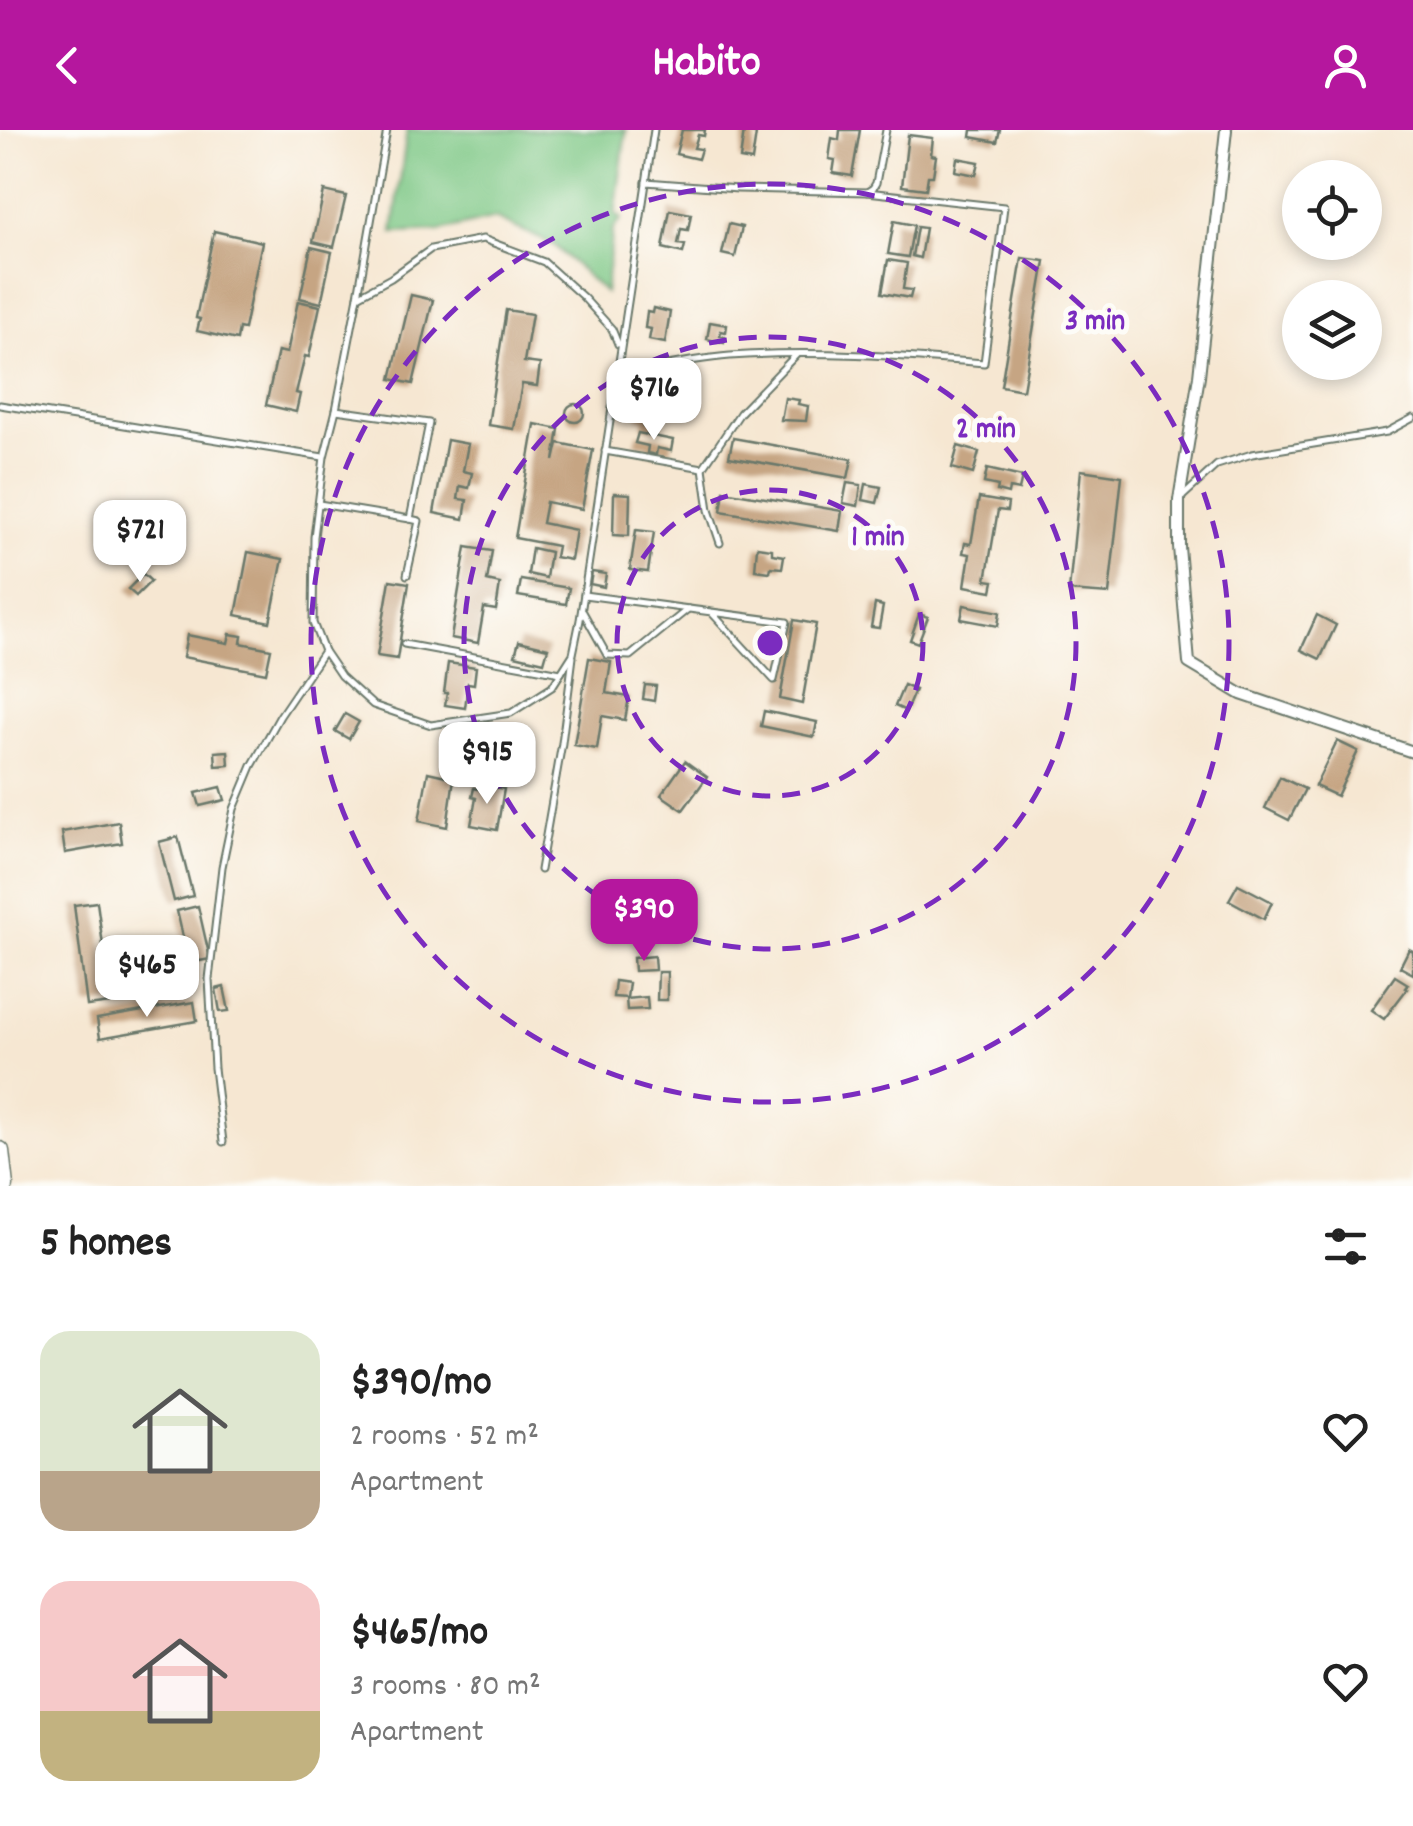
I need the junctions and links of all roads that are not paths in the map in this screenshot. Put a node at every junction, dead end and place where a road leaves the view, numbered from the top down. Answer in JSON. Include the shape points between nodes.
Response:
{"nodes":[{"id":1,"x":387,"y":130,"type":"edge"},
{"id":2,"x":654,"y":130,"type":"edge"},
{"id":3,"x":886,"y":130,"type":"edge"},
{"id":4,"x":1226,"y":130,"type":"edge"},
{"id":5,"x":646,"y":182,"type":"junction"},
{"id":6,"x":866,"y":192,"type":"junction"},
{"id":7,"x":358,"y":296,"type":"junction"},
{"id":8,"x":620,"y":348,"type":"junction"},
{"id":9,"x":797,"y":354,"type":"junction"},
{"id":10,"x":615,"y":375,"type":"junction"},
{"id":11,"x":0,"y":405,"type":"edge"},
{"id":12,"x":336,"y":410,"type":"junction"},
{"id":13,"x":1413,"y":418,"type":"edge"},
{"id":14,"x":605,"y":452,"type":"junction"},
{"id":15,"x":324,"y":457,"type":"junction"},
{"id":16,"x":703,"y":468,"type":"junction"},
{"id":17,"x":1179,"y":500,"type":"junction"},
{"id":18,"x":318,"y":504,"type":"junction"},
{"id":19,"x":410,"y":519,"type":"junction"},
{"id":20,"x":720,"y":543,"type":"dead end"},
{"id":21,"x":407,"y":575,"type":"dead end"},
{"id":22,"x":584,"y":595,"type":"junction"},
{"id":23,"x":688,"y":608,"type":"junction"},
{"id":24,"x":582,"y":609,"type":"junction"},
{"id":25,"x":711,"y":612,"type":"junction"},
{"id":26,"x":404,"y":644,"type":"dead end"},
{"id":27,"x":324,"y":651,"type":"junction"},
{"id":28,"x":573,"y":654,"type":"junction"},
{"id":29,"x":561,"y":673,"type":"junction"},
{"id":30,"x":1413,"y":752,"type":"edge"},
{"id":31,"x":540,"y":870,"type":"dead end"},
{"id":32,"x":223,"y":1142,"type":"dead end"},
{"id":33,"x":0,"y":1151,"type":"edge"},
{"id":34,"x":4,"y":1186,"type":"edge"}],
"edges":[{"from":1,"to":7,"type":"lane"},
{"from":2,"to":5,"type":"lane"},
{"from":3,"to":6,"type":"lane","via":[[876,182]]},
{"from":4,"to":17,"type":"street","via":[[1200,376]]},
{"from":5,"to":6,"type":"lane"},
{"from":5,"to":8,"type":"lane"},
{"from":6,"to":9,"type":"lane","via":[[1004,207],[984,362]]},
{"from":7,"to":8,"type":"lane","via":[[431,249],[483,239],[544,262],[583,296]]},
{"from":7,"to":12,"type":"lane"},
{"from":8,"to":10,"type":"lane"},
{"from":9,"to":10,"type":"lane","via":[[724,356]]},
{"from":9,"to":16,"type":"lane","via":[[740,413]]},
{"from":10,"to":14,"type":"lane"},
{"from":11,"to":15,"type":"lane"},
{"from":12,"to":15,"type":"lane"},
{"from":12,"to":19,"type":"lane","via":[[428,424]]},
{"from":13,"to":17,"type":"lane","via":[[1387,432],[1217,465]]},
{"from":14,"to":16,"type":"lane"},
{"from":14,"to":22,"type":"lane"},
{"from":15,"to":18,"type":"lane"},
{"from":16,"to":20,"type":"lane"},
{"from":17,"to":30,"type":"street","via":[[1188,663],[1241,694]]},
{"from":18,"to":19,"type":"lane"},
{"from":18,"to":27,"type":"lane","via":[[314,623]]},
{"from":19,"to":21,"type":"lane","via":[[419,521]]},
{"from":22,"to":23,"type":"lane"},
{"from":22,"to":24,"type":"lane"},
{"from":23,"to":24,"type":"lane","via":[[630,656],[608,655]]},
{"from":23,"to":25,"type":"lane"},
{"from":24,"to":28,"type":"lane"},
{"from":25,"to":25,"type":"lane","via":[[787,622],[774,680],[736,639]]},
{"from":26,"to":29,"type":"lane"},
{"from":27,"to":29,"type":"lane","via":[[374,706],[431,725],[511,713],[552,687]]},
{"from":27,"to":32,"type":"lane","via":[[252,766],[234,809],[222,867],[209,980]]},
{"from":28,"to":29,"type":"lane"},
{"from":28,"to":31,"type":"lane"},
{"from":33,"to":34,"type":"main road"}]}
